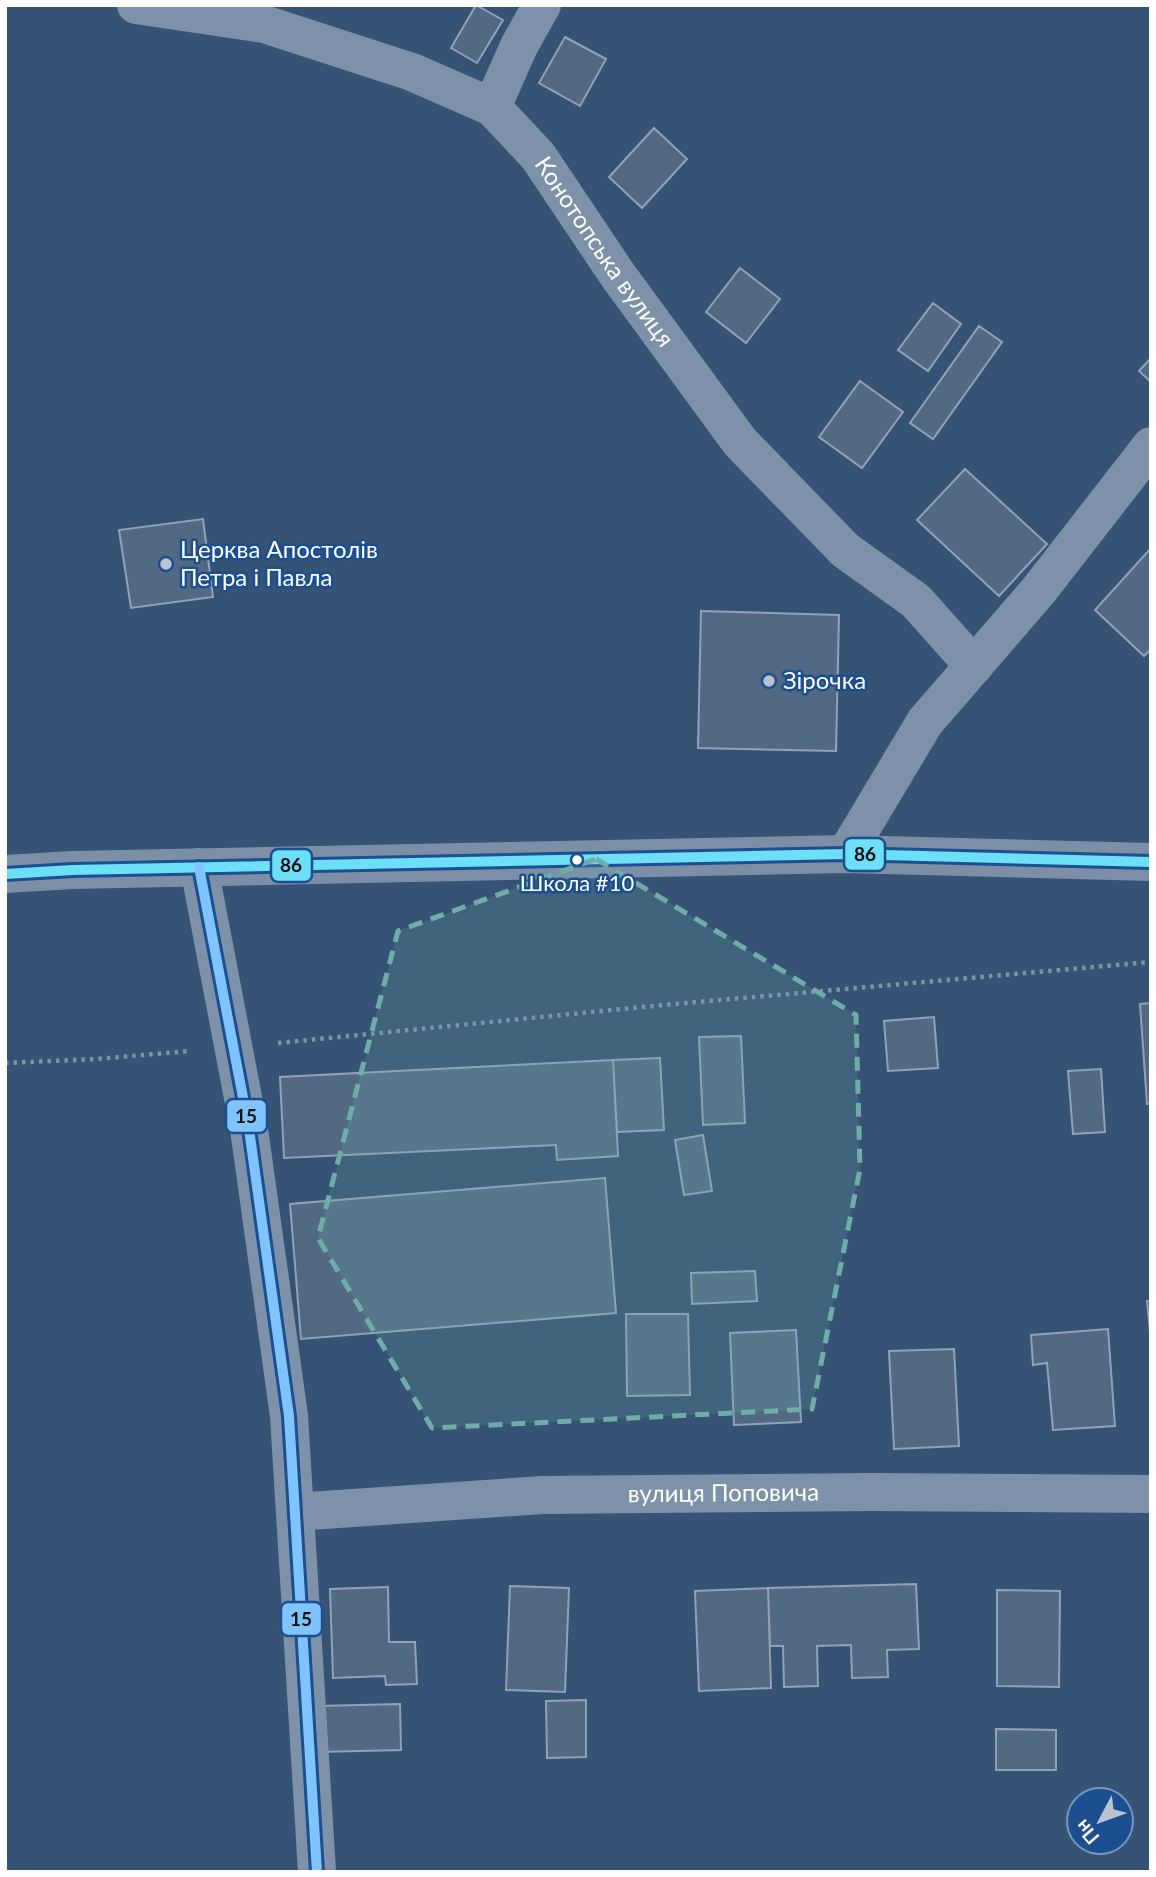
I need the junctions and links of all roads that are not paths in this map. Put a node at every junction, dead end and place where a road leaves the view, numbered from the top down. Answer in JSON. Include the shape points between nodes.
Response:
{"nodes":[{"id":1,"x":136,"y":5,"type":"edge"},
{"id":2,"x":542,"y":5,"type":"edge"},
{"id":3,"x":492,"y":107,"type":"junction"},
{"id":4,"x":1151,"y":446,"type":"edge"},
{"id":5,"x":974,"y":666,"type":"junction"},
{"id":6,"x":846,"y":854,"type":"junction"},
{"id":7,"x":1151,"y":862,"type":"edge"},
{"id":8,"x":199,"y":867,"type":"junction"},
{"id":9,"x":5,"y":874,"type":"edge"},
{"id":10,"x":1151,"y":1494,"type":"edge"},
{"id":11,"x":295,"y":1513,"type":"junction"},
{"id":12,"x":317,"y":1872,"type":"edge"}],
"edges":[{"from":1,"to":3,"type":"street","name":"Конотопська вулиця","via":[[264,24],[412,72]]},
{"from":2,"to":3,"type":"street"},
{"from":3,"to":5,"type":"street","name":"Конотопська вулиця","via":[[538,156],[740,443],[845,550],[915,601]]},
{"from":4,"to":5,"type":"street"},
{"from":5,"to":6,"type":"street","via":[[925,722]]},
{"from":6,"to":7,"type":"main road"},
{"from":6,"to":8,"type":"main road"},
{"from":8,"to":9,"type":"main road"},
{"from":8,"to":11,"type":"street","via":[[249,1129],[289,1416]]},
{"from":10,"to":11,"type":"street","name":"вулиця Поповича","via":[[542,1495]]},
{"from":11,"to":12,"type":"street"}]}
